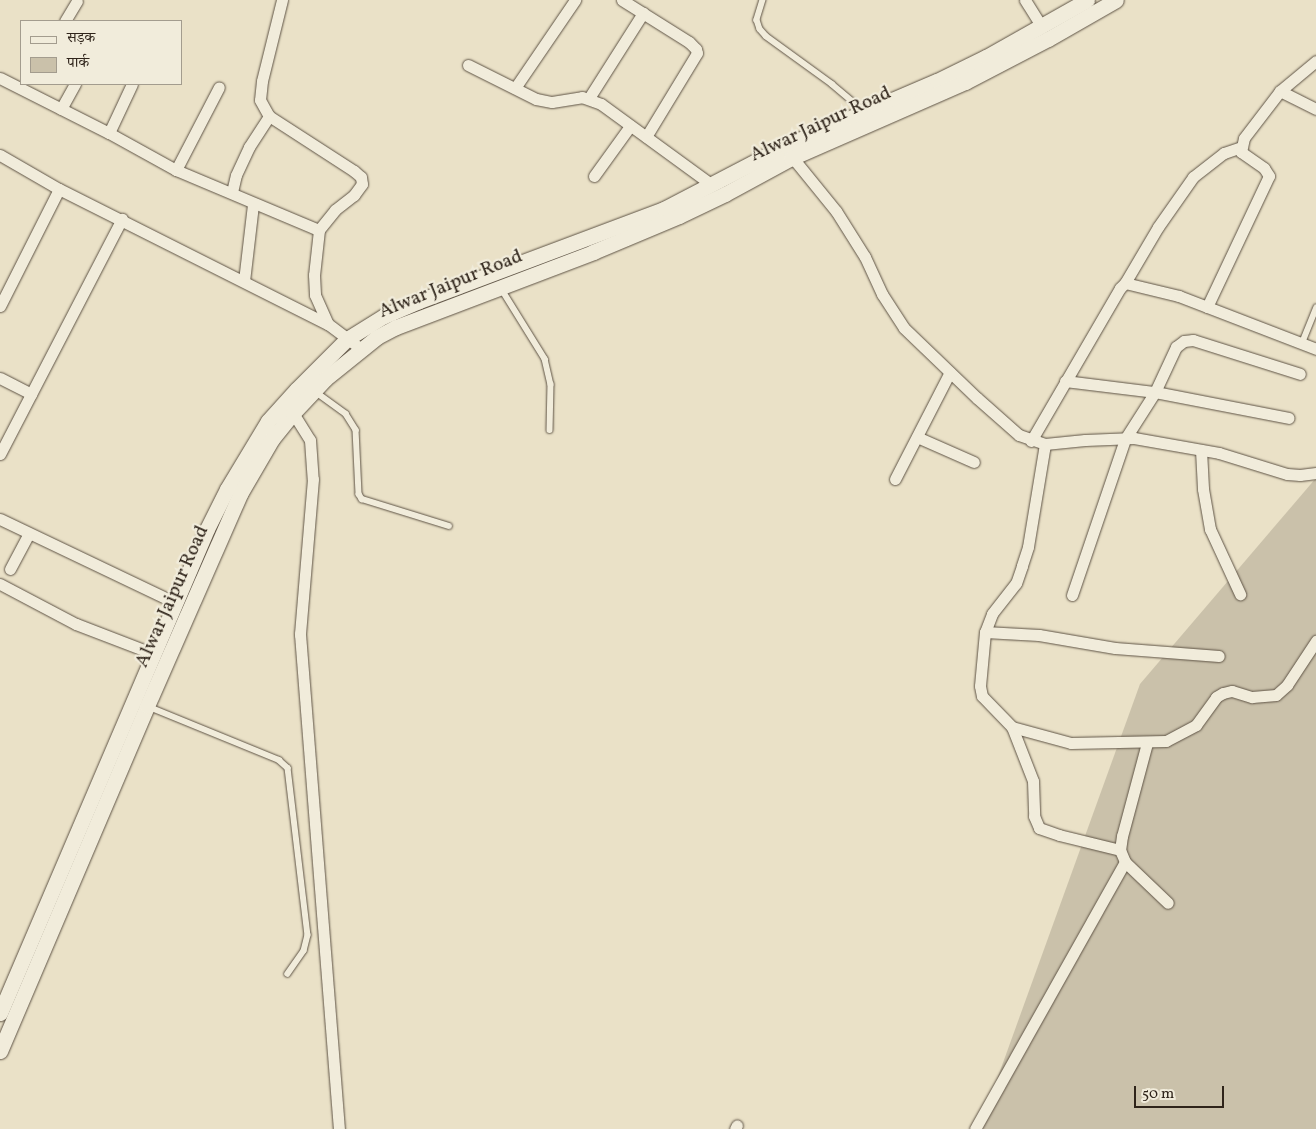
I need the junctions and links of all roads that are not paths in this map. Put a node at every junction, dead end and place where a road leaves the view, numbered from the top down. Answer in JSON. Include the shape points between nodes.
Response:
{"nodes":[{"id":1,"x":282,"y":0,"type":"edge"},
{"id":2,"x":575,"y":0,"type":"edge"},
{"id":3,"x":622,"y":0,"type":"edge"},
{"id":4,"x":763,"y":0,"type":"edge"},
{"id":5,"x":1025,"y":0,"type":"edge"},
{"id":6,"x":1087,"y":0,"type":"edge"},
{"id":7,"x":1116,"y":0,"type":"edge"},
{"id":8,"x":77,"y":1,"type":"edge"},
{"id":9,"x":643,"y":13,"type":"junction"},
{"id":10,"x":66,"y":20,"type":"edge"},
{"id":11,"x":1040,"y":26,"type":"junction"},
{"id":12,"x":1316,"y":61,"type":"edge"},
{"id":13,"x":468,"y":65,"type":"dead end"},
{"id":14,"x":0,"y":78,"type":"edge"},
{"id":15,"x":74,"y":85,"type":"edge"},
{"id":16,"x":132,"y":85,"type":"edge"},
{"id":17,"x":219,"y":87,"type":"dead end"},
{"id":18,"x":27,"y":88,"type":"edge"},
{"id":19,"x":515,"y":88,"type":"junction"},
{"id":20,"x":1280,"y":91,"type":"junction"},
{"id":21,"x":589,"y":98,"type":"junction"},
{"id":22,"x":61,"y":109,"type":"junction"},
{"id":23,"x":1316,"y":109,"type":"edge"},
{"id":24,"x":864,"y":111,"type":"junction"},
{"id":25,"x":269,"y":116,"type":"junction"},
{"id":26,"x":630,"y":126,"type":"junction"},
{"id":27,"x":109,"y":133,"type":"junction"},
{"id":28,"x":646,"y":137,"type":"junction"},
{"id":29,"x":1241,"y":146,"type":"junction"},
{"id":30,"x":788,"y":152,"type":"junction"},
{"id":31,"x":0,"y":155,"type":"edge"},
{"id":32,"x":176,"y":170,"type":"junction"},
{"id":33,"x":594,"y":176,"type":"dead end"},
{"id":34,"x":712,"y":185,"type":"junction"},
{"id":35,"x":59,"y":189,"type":"junction"},
{"id":36,"x":232,"y":192,"type":"junction"},
{"id":37,"x":254,"y":204,"type":"junction"},
{"id":38,"x":122,"y":219,"type":"junction"},
{"id":39,"x":319,"y":230,"type":"junction"},
{"id":40,"x":244,"y":280,"type":"junction"},
{"id":41,"x":1125,"y":283,"type":"junction"},
{"id":42,"x":500,"y":286,"type":"junction"},
{"id":43,"x":0,"y":306,"type":"edge"},
{"id":44,"x":1207,"y":307,"type":"junction"},
{"id":45,"x":1316,"y":308,"type":"edge"},
{"id":46,"x":328,"y":324,"type":"junction"},
{"id":47,"x":347,"y":339,"type":"junction"},
{"id":48,"x":1302,"y":343,"type":"junction"},
{"id":49,"x":361,"y":349,"type":"junction"},
{"id":50,"x":1316,"y":349,"type":"edge"},
{"id":51,"x":950,"y":372,"type":"junction"},
{"id":52,"x":1300,"y":374,"type":"dead end"},
{"id":53,"x":0,"y":378,"type":"edge"},
{"id":54,"x":1065,"y":381,"type":"junction"},
{"id":55,"x":314,"y":390,"type":"junction"},
{"id":56,"x":1155,"y":392,"type":"junction"},
{"id":57,"x":31,"y":394,"type":"junction"},
{"id":58,"x":293,"y":413,"type":"junction"},
{"id":59,"x":1289,"y":418,"type":"dead end"},
{"id":60,"x":550,"y":430,"type":"dead end"},
{"id":61,"x":917,"y":437,"type":"junction"},
{"id":62,"x":1125,"y":439,"type":"junction"},
{"id":63,"x":1031,"y":441,"type":"junction"},
{"id":64,"x":1045,"y":444,"type":"junction"},
{"id":65,"x":1200,"y":450,"type":"junction"},
{"id":66,"x":0,"y":454,"type":"edge"},
{"id":67,"x":974,"y":462,"type":"dead end"},
{"id":68,"x":1316,"y":473,"type":"edge"},
{"id":69,"x":895,"y":479,"type":"dead end"},
{"id":70,"x":0,"y":519,"type":"edge"},
{"id":71,"x":449,"y":526,"type":"dead end"},
{"id":72,"x":29,"y":534,"type":"junction"},
{"id":73,"x":10,"y":569,"type":"dead end"},
{"id":74,"x":0,"y":584,"type":"edge"},
{"id":75,"x":1240,"y":594,"type":"dead end"},
{"id":76,"x":1072,"y":595,"type":"dead end"},
{"id":77,"x":176,"y":604,"type":"junction"},
{"id":78,"x":985,"y":632,"type":"junction"},
{"id":79,"x":169,"y":638,"type":"junction"},
{"id":80,"x":1316,"y":641,"type":"edge"},
{"id":81,"x":154,"y":654,"type":"junction"},
{"id":82,"x":1219,"y":656,"type":"dead end"},
{"id":83,"x":147,"y":706,"type":"junction"},
{"id":84,"x":1012,"y":727,"type":"junction"},
{"id":85,"x":1147,"y":743,"type":"junction"},
{"id":86,"x":1120,"y":850,"type":"junction"},
{"id":87,"x":1125,"y":862,"type":"junction"},
{"id":88,"x":1168,"y":903,"type":"dead end"},
{"id":89,"x":288,"y":974,"type":"dead end"},
{"id":90,"x":2,"y":1004,"type":"edge"},
{"id":91,"x":0,"y":1051,"type":"edge"},
{"id":92,"x":339,"y":1129,"type":"edge"},
{"id":93,"x":975,"y":1129,"type":"edge"}],
"edges":[{"from":1,"to":25,"type":"street","via":[[260,93],[260,100]]},
{"from":2,"to":19,"type":"street"},
{"from":3,"to":9,"type":"street"},
{"from":4,"to":24,"type":"lane","via":[[757,20],[766,36]]},
{"from":5,"to":11,"type":"street"},
{"from":6,"to":11,"type":"main road","name":"Alwar Jaipur Road"},
{"from":7,"to":30,"type":"main road","name":"Alwar Jaipur Road","via":[[965,82]]},
{"from":8,"to":10,"type":"street"},
{"from":9,"to":21,"type":"street"},
{"from":9,"to":28,"type":"street","via":[[689,42],[698,53]]},
{"from":11,"to":24,"type":"main road","name":"Alwar Jaipur Road","via":[[937,81]]},
{"from":12,"to":20,"type":"street"},
{"from":13,"to":19,"type":"street"},
{"from":14,"to":18,"type":"street"},
{"from":15,"to":22,"type":"street"},
{"from":16,"to":27,"type":"street"},
{"from":17,"to":32,"type":"street"},
{"from":18,"to":22,"type":"street"},
{"from":19,"to":21,"type":"street","via":[[536,99],[552,102]]},
{"from":20,"to":23,"type":"street"},
{"from":20,"to":29,"type":"street"},
{"from":21,"to":26,"type":"street"},
{"from":22,"to":27,"type":"street"},
{"from":24,"to":30,"type":"main road","name":"Alwar Jaipur Road"},
{"from":25,"to":36,"type":"street","via":[[249,146]]},
{"from":25,"to":39,"type":"street","via":[[361,177],[359,190],[335,210]]},
{"from":26,"to":28,"type":"street"},
{"from":26,"to":33,"type":"street"},
{"from":27,"to":32,"type":"street"},
{"from":28,"to":34,"type":"street"},
{"from":29,"to":41,"type":"street","via":[[1224,154],[1193,177]]},
{"from":29,"to":44,"type":"street","via":[[1244,156],[1264,168],[1269,176]]},
{"from":30,"to":34,"type":"main road","name":"Alwar Jaipur Road"},
{"from":30,"to":42,"type":"main road","name":"Alwar Jaipur Road","via":[[725,194],[637,235]]},
{"from":30,"to":51,"type":"street","via":[[836,212],[865,256],[882,294],[904,328]]},
{"from":31,"to":35,"type":"street"},
{"from":32,"to":36,"type":"street"},
{"from":34,"to":47,"type":"main road","name":"Alwar Jaipur Road","via":[[628,224],[419,301],[384,316]]},
{"from":35,"to":38,"type":"street"},
{"from":35,"to":43,"type":"street"},
{"from":36,"to":37,"type":"street"},
{"from":37,"to":39,"type":"street"},
{"from":37,"to":40,"type":"street"},
{"from":38,"to":40,"type":"street"},
{"from":38,"to":57,"type":"street"},
{"from":39,"to":46,"type":"street","via":[[315,295]]},
{"from":40,"to":46,"type":"street"},
{"from":41,"to":44,"type":"street","via":[[1179,296]]},
{"from":41,"to":54,"type":"street"},
{"from":42,"to":49,"type":"main road","name":"Alwar Jaipur Road","via":[[396,327]]},
{"from":42,"to":60,"type":"lane","via":[[544,360],[551,384]]},
{"from":44,"to":48,"type":"street"},
{"from":45,"to":48,"type":"lane"},
{"from":46,"to":47,"type":"street"},
{"from":47,"to":49,"type":"street"},
{"from":47,"to":77,"type":"main road","name":"Alwar Jaipur Road","via":[[297,388],[249,449],[211,521]]},
{"from":48,"to":50,"type":"street"},
{"from":49,"to":55,"type":"main road","name":"Alwar Jaipur Road"},
{"from":51,"to":61,"type":"street"},
{"from":51,"to":63,"type":"street","via":[[1008,427]]},
{"from":52,"to":56,"type":"street","via":[[1193,340],[1184,341],[1176,347]]},
{"from":53,"to":57,"type":"street"},
{"from":54,"to":56,"type":"street"},
{"from":54,"to":63,"type":"street"},
{"from":55,"to":58,"type":"main road","name":"Alwar Jaipur Road"},
{"from":55,"to":71,"type":"lane","via":[[346,414],[356,430],[362,500]]},
{"from":56,"to":59,"type":"street"},
{"from":56,"to":62,"type":"street"},
{"from":57,"to":66,"type":"street"},
{"from":58,"to":79,"type":"main road","name":"Alwar Jaipur Road","via":[[272,439],[240,494]]},
{"from":58,"to":92,"type":"street","via":[[310,440],[313,479],[300,634]]},
{"from":61,"to":67,"type":"street"},
{"from":61,"to":69,"type":"street"},
{"from":62,"to":64,"type":"street"},
{"from":62,"to":65,"type":"street"},
{"from":62,"to":76,"type":"street"},
{"from":63,"to":64,"type":"street"},
{"from":64,"to":78,"type":"street","via":[[1022,566],[1016,584],[992,614]]},
{"from":65,"to":68,"type":"street","via":[[1287,474]]},
{"from":65,"to":75,"type":"street","via":[[1210,529]]},
{"from":70,"to":72,"type":"street"},
{"from":72,"to":73,"type":"street"},
{"from":72,"to":77,"type":"street"},
{"from":74,"to":81,"type":"street","via":[[76,624]]},
{"from":77,"to":79,"type":"main road","name":"Alwar Jaipur Road"},
{"from":78,"to":82,"type":"street","via":[[1039,635],[1115,648]]},
{"from":78,"to":84,"type":"street","via":[[982,696]]},
{"from":79,"to":81,"type":"main road","name":"Alwar Jaipur Road"},
{"from":79,"to":83,"type":"main road","name":"Alwar Jaipur Road"},
{"from":80,"to":85,"type":"street","via":[[1287,685],[1276,695],[1252,697],[1232,691],[1223,693],[1187,732],[1166,741]]},
{"from":81,"to":90,"type":"main road","name":"Alwar Jaipur Road"},
{"from":83,"to":89,"type":"lane","via":[[279,760],[288,768],[308,935],[304,951]]},
{"from":83,"to":91,"type":"main road","name":"Alwar Jaipur Road"},
{"from":84,"to":85,"type":"street","via":[[1071,743]]},
{"from":84,"to":86,"type":"street","via":[[1034,781],[1034,816],[1039,828]]},
{"from":85,"to":86,"type":"street"},
{"from":86,"to":87,"type":"street"},
{"from":87,"to":88,"type":"street"},
{"from":87,"to":93,"type":"street"}]}
